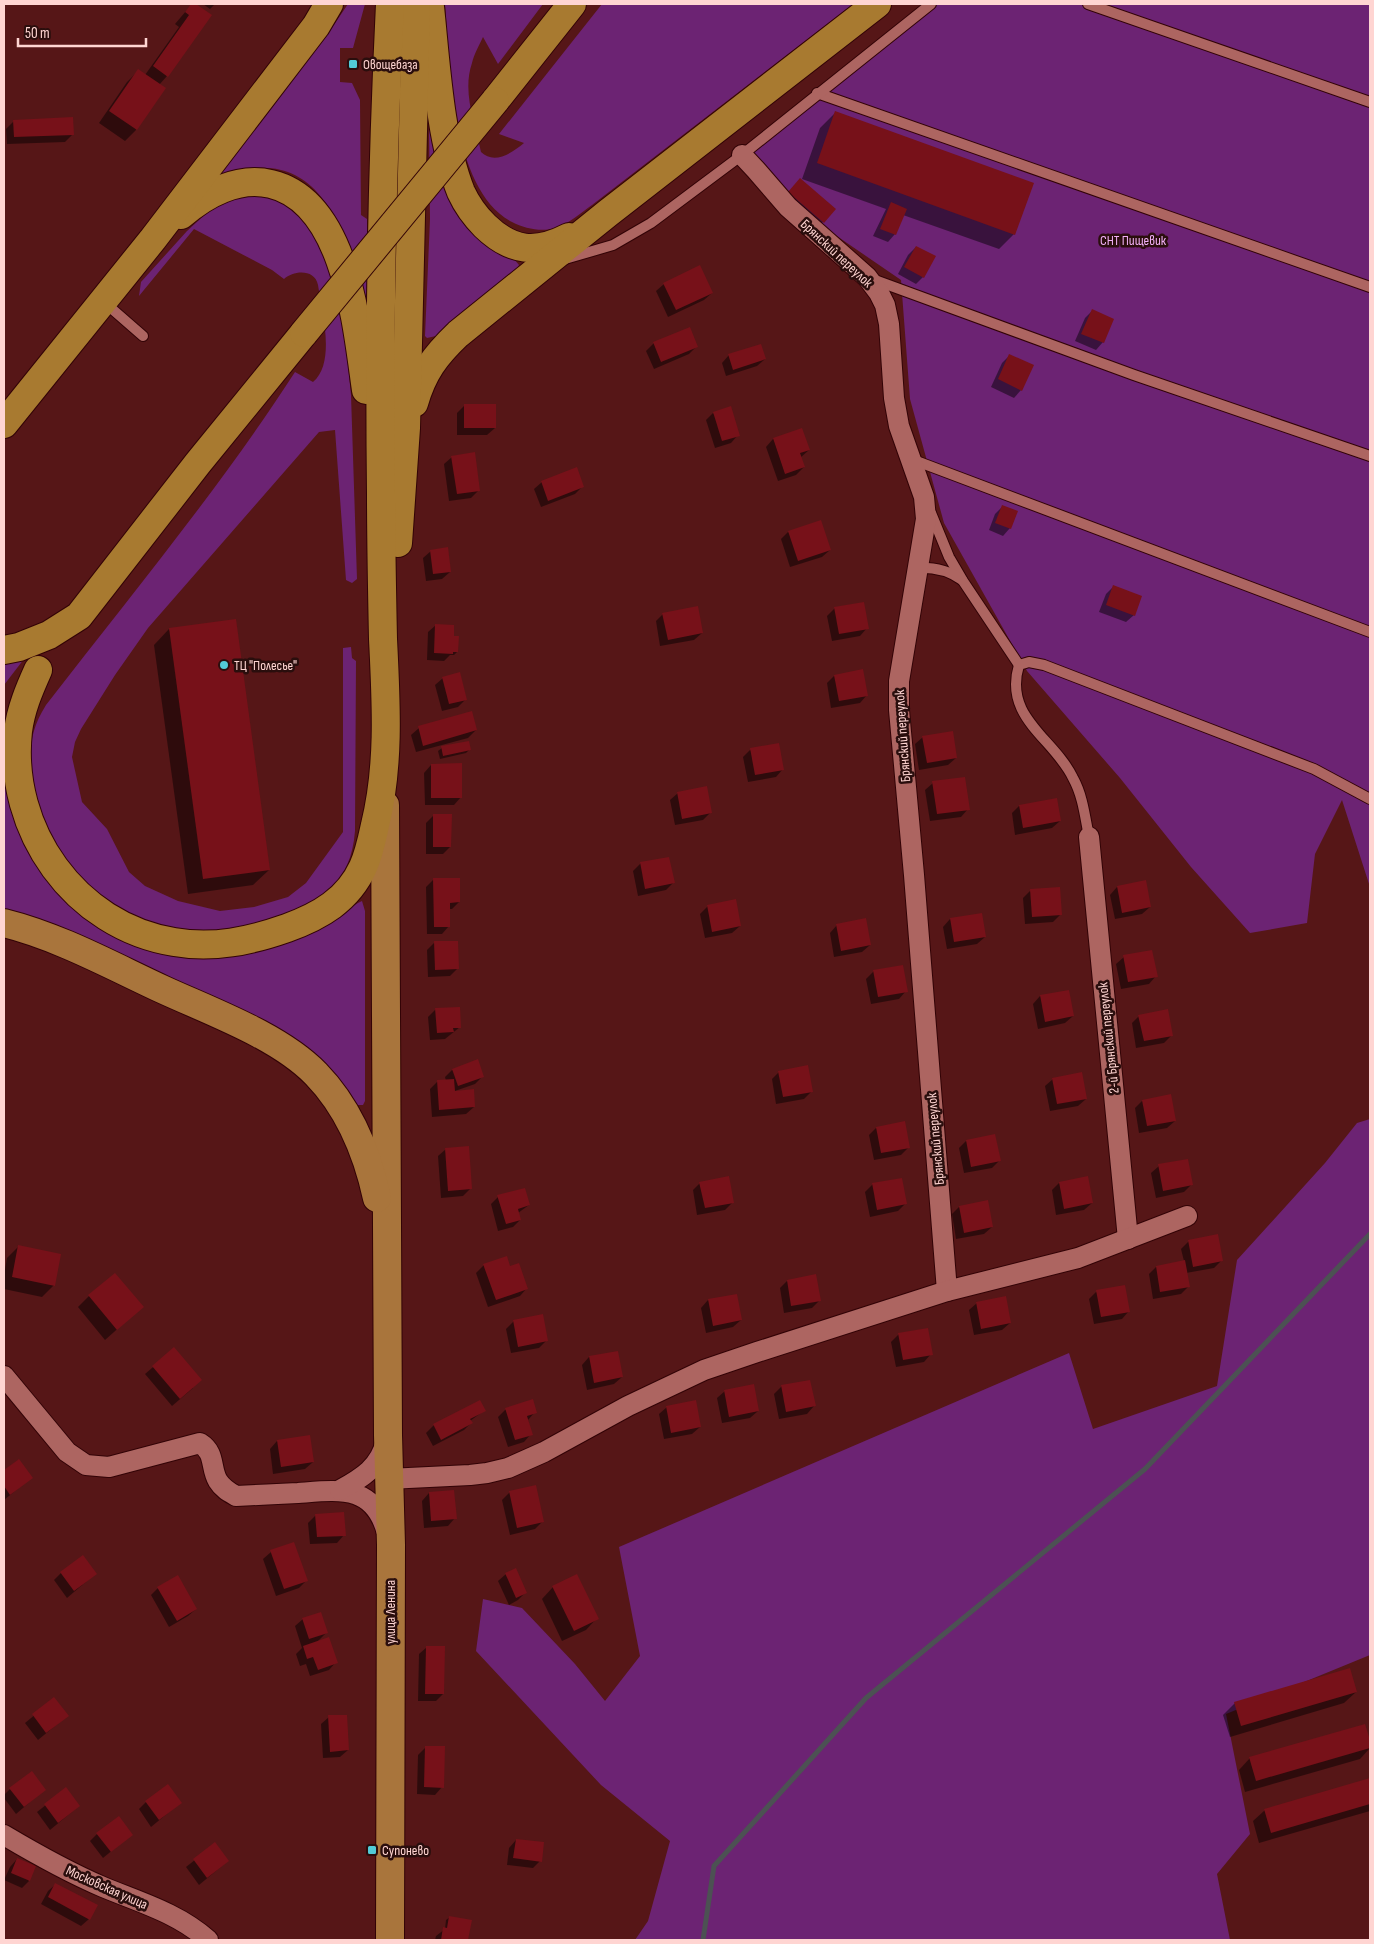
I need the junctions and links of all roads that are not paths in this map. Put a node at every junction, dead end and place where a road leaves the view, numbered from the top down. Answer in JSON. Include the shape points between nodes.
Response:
{"nodes":[{"id":1,"x":329,"y":4,"type":"edge"},
{"id":2,"x":390,"y":4,"type":"edge"},
{"id":3,"x":416,"y":4,"type":"edge"},
{"id":4,"x":430,"y":4,"type":"edge"},
{"id":5,"x":572,"y":4,"type":"edge"},
{"id":6,"x":877,"y":4,"type":"edge"},
{"id":7,"x":931,"y":4,"type":"edge"},
{"id":8,"x":1088,"y":4,"type":"edge"},
{"id":9,"x":817,"y":93,"type":"junction"},
{"id":10,"x":1370,"y":102,"type":"edge"},
{"id":11,"x":742,"y":155,"type":"junction"},
{"id":12,"x":608,"y":213,"type":"junction"},
{"id":13,"x":153,"y":239,"type":"junction"},
{"id":14,"x":542,"y":266,"type":"junction"},
{"id":15,"x":867,"y":277,"type":"junction"},
{"id":16,"x":1370,"y":287,"type":"edge"},
{"id":17,"x":102,"y":301,"type":"junction"},
{"id":18,"x":143,"y":336,"type":"dead end"},
{"id":19,"x":4,"y":424,"type":"edge"},
{"id":20,"x":406,"y":428,"type":"junction"},
{"id":21,"x":1370,"y":456,"type":"edge"},
{"id":22,"x":911,"y":459,"type":"junction"},
{"id":23,"x":381,"y":490,"type":"junction"},
{"id":24,"x":924,"y":497,"type":"junction"},
{"id":25,"x":916,"y":568,"type":"junction"},
{"id":26,"x":963,"y":581,"type":"junction"},
{"id":27,"x":79,"y":616,"type":"junction"},
{"id":28,"x":1370,"y":632,"type":"edge"},
{"id":29,"x":4,"y":650,"type":"edge"},
{"id":30,"x":1019,"y":665,"type":"junction"},
{"id":31,"x":38,"y":670,"type":"junction"},
{"id":32,"x":386,"y":707,"type":"junction"},
{"id":33,"x":4,"y":714,"type":"edge"},
{"id":34,"x":385,"y":770,"type":"junction"},
{"id":35,"x":1370,"y":799,"type":"edge"},
{"id":36,"x":1089,"y":837,"type":"joint"},
{"id":37,"x":4,"y":923,"type":"edge"},
{"id":38,"x":1187,"y":1216,"type":"dead end"},
{"id":39,"x":1128,"y":1239,"type":"junction"},
{"id":40,"x":387,"y":1284,"type":"junction"},
{"id":41,"x":947,"y":1291,"type":"junction"},
{"id":42,"x":4,"y":1376,"type":"edge"},
{"id":43,"x":388,"y":1435,"type":"junction"},
{"id":44,"x":388,"y":1479,"type":"junction"},
{"id":45,"x":340,"y":1490,"type":"junction"},
{"id":46,"x":391,"y":1545,"type":"junction"},
{"id":47,"x":4,"y":1835,"type":"edge"},
{"id":48,"x":208,"y":1940,"type":"edge"},
{"id":49,"x":390,"y":1940,"type":"edge"}],
"edges":[{"from":1,"to":13,"type":"highway","via":[[316,26]]},
{"from":2,"to":23,"type":"highway","via":[[380,280]]},
{"from":3,"to":20,"type":"highway"},
{"from":4,"to":12,"type":"highway","via":[[447,143],[457,179],[471,210],[502,241],[526,249],[563,240]]},
{"from":5,"to":27,"type":"highway","bridge":true,"via":[[198,463]]},
{"from":6,"to":12,"type":"highway"},
{"from":7,"to":9,"type":"lane"},
{"from":8,"to":10,"type":"lane"},
{"from":9,"to":11,"type":"lane"},
{"from":9,"to":16,"type":"lane"},
{"from":11,"to":14,"type":"lane","via":[[633,235]]},
{"from":11,"to":15,"type":"street","name":"Брянский переулок","via":[[788,207]]},
{"from":12,"to":14,"type":"highway"},
{"from":13,"to":17,"type":"highway"},
{"from":13,"to":23,"type":"highway","via":[[206,197],[237,184],[253,181],[276,185],[311,208],[329,233],[349,290]]},
{"from":14,"to":20,"type":"highway","via":[[439,352],[421,381]]},
{"from":15,"to":21,"type":"lane"},
{"from":15,"to":22,"type":"street","name":"Брянский переулок","via":[[885,305],[894,398],[899,426]]},
{"from":17,"to":18,"type":"lane"},
{"from":17,"to":19,"type":"highway"},
{"from":20,"to":32,"type":"highway"},
{"from":22,"to":24,"type":"street","name":"Брянский переулок"},
{"from":22,"to":28,"type":"lane"},
{"from":23,"to":32,"type":"highway"},
{"from":24,"to":25,"type":"street","name":"Брянский переулок","via":[[926,519]]},
{"from":24,"to":26,"type":"lane","via":[[949,557]]},
{"from":25,"to":26,"type":"lane","via":[[942,570]]},
{"from":25,"to":41,"type":"street","name":"Брянский переулок","via":[[899,681],[899,710]]},
{"from":26,"to":30,"type":"lane"},
{"from":27,"to":29,"type":"highway","via":[[48,635]]},
{"from":27,"to":31,"type":"highway"},
{"from":30,"to":35,"type":"lane","via":[[1028,662],[1054,668],[1314,769]]},
{"from":30,"to":36,"type":"lane","via":[[1015,682],[1025,717],[1062,759],[1073,777],[1082,796]]},
{"from":31,"to":33,"type":"highway"},
{"from":31,"to":34,"type":"highway","via":[[22,711],[17,769],[38,842],[55,869],[79,896],[116,921],[155,938],[193,945],[231,943],[292,926],[332,906],[354,884],[363,867],[379,808]]},
{"from":32,"to":34,"type":"highway"},
{"from":34,"to":40,"type":"main road"},
{"from":36,"to":39,"type":"street","name":"2-й Брянский переулок"},
{"from":37,"to":40,"type":"main road","via":[[48,938],[245,1028],[274,1043],[315,1073],[350,1122],[372,1174],[381,1214]]},
{"from":38,"to":39,"type":"street"},
{"from":39,"to":41,"type":"street","via":[[1078,1258]]},
{"from":40,"to":43,"type":"main road","name":"улица Ленина"},
{"from":41,"to":44,"type":"street","via":[[704,1370],[508,1468],[487,1474]]},
{"from":42,"to":45,"type":"street","via":[[67,1452],[86,1465],[109,1467],[200,1443],[208,1448],[217,1480],[236,1496]]},
{"from":43,"to":44,"type":"main road","name":"улица Ленина"},
{"from":43,"to":45,"type":"street","via":[[377,1463]]},
{"from":44,"to":46,"type":"main road","name":"улица Ленина"},
{"from":45,"to":46,"type":"street","via":[[359,1495],[378,1511]]},
{"from":46,"to":49,"type":"main road","name":"улица Ленина"},
{"from":47,"to":48,"type":"street","name":"Московская улица","via":[[48,1861],[167,1913]]}]}
